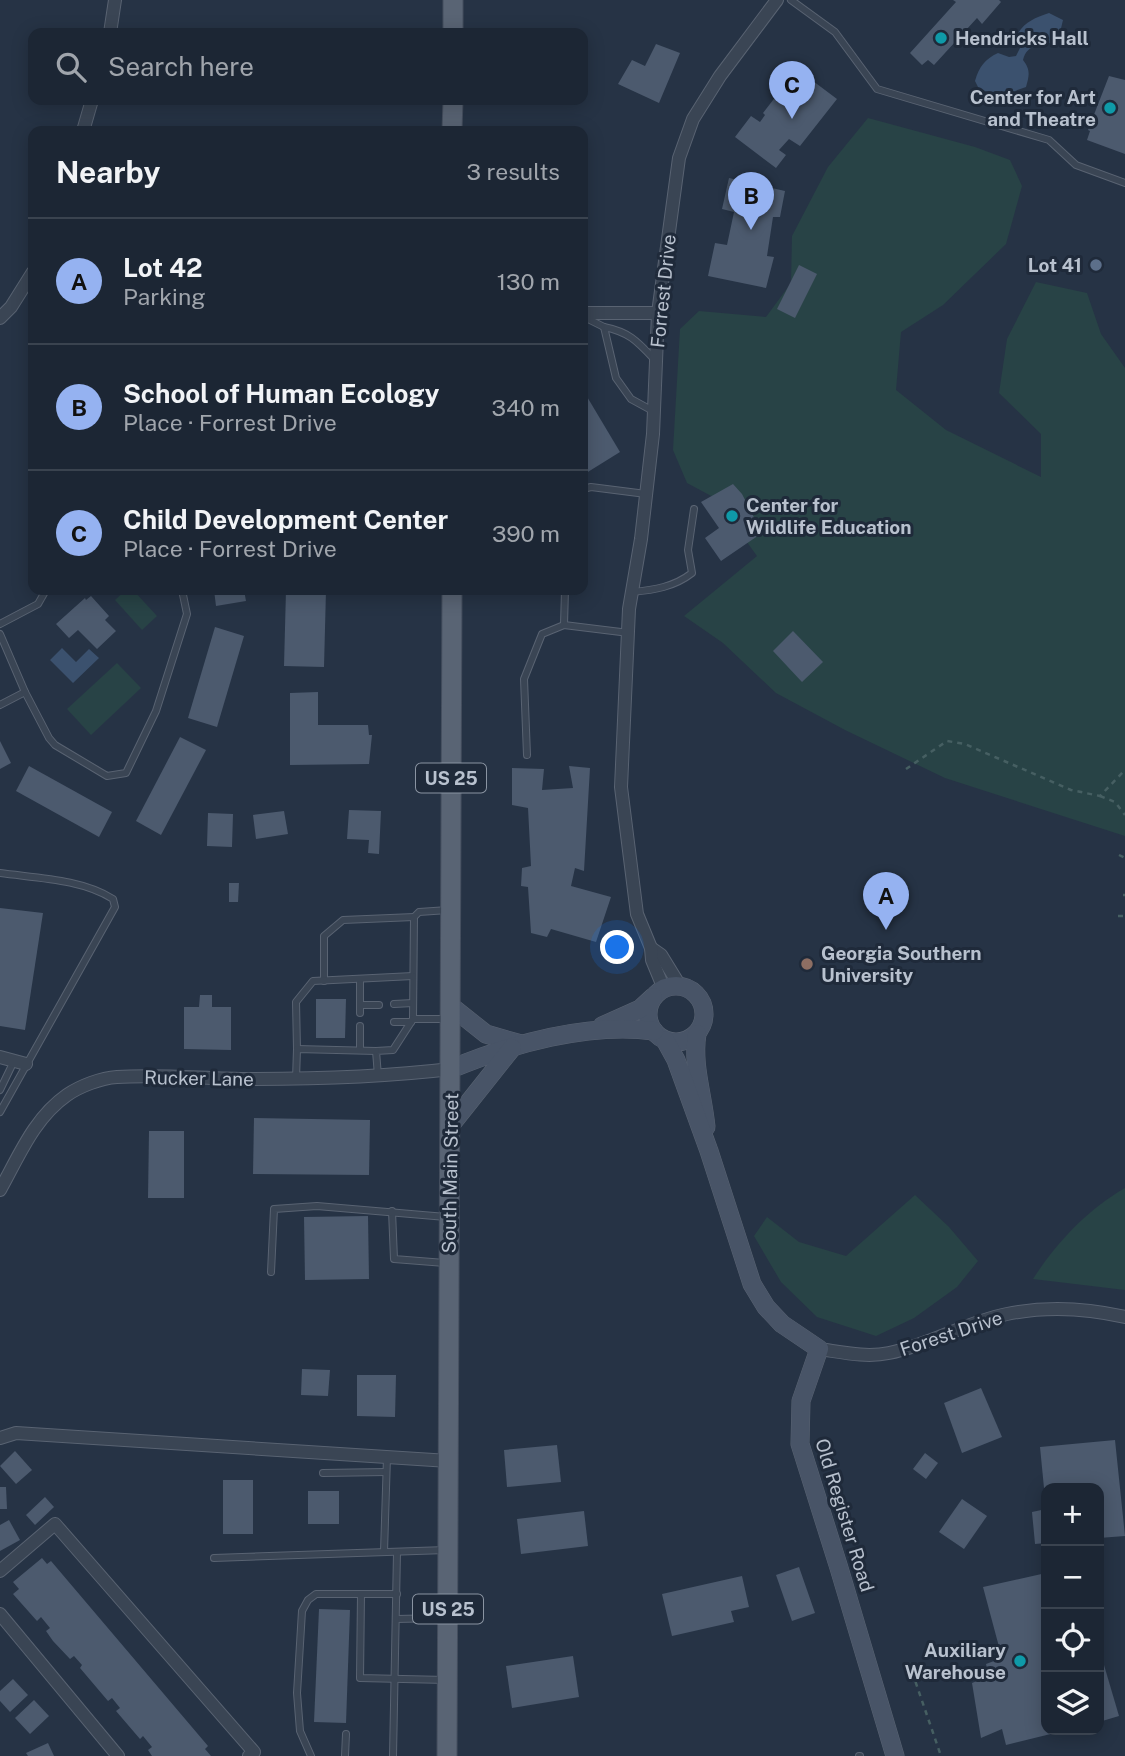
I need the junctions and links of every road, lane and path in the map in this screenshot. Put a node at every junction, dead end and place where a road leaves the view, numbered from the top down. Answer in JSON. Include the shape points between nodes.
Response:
{"nodes":[{"id":1,"x":115,"y":0,"type":"edge"},
{"id":2,"x":453,"y":0,"type":"edge"},
{"id":3,"x":777,"y":0,"type":"edge"},
{"id":4,"x":791,"y":0,"type":"edge"},
{"id":5,"x":111,"y":28,"type":"edge"},
{"id":6,"x":453,"y":28,"type":"edge"},
{"id":7,"x":91,"y":105,"type":"edge"},
{"id":8,"x":453,"y":105,"type":"edge"},
{"id":9,"x":84,"y":126,"type":"edge"},
{"id":10,"x":452,"y":126,"type":"edge"},
{"id":11,"x":1125,"y":183,"type":"edge"},
{"id":12,"x":28,"y":280,"type":"edge"},
{"id":13,"x":658,"y":313,"type":"junction"},
{"id":14,"x":588,"y":315,"type":"edge"},
{"id":15,"x":0,"y":318,"type":"edge"},
{"id":16,"x":588,"y":318,"type":"edge"},
{"id":17,"x":604,"y":327,"type":"junction"},
{"id":18,"x":656,"y":362,"type":"junction"},
{"id":19,"x":654,"y":412,"type":"junction"},
{"id":20,"x":588,"y":488,"type":"edge"},
{"id":21,"x":646,"y":494,"type":"junction"},
{"id":22,"x":694,"y":509,"type":"dead end"},
{"id":23,"x":632,"y":592,"type":"junction"},
{"id":24,"x":43,"y":595,"type":"edge"},
{"id":25,"x":183,"y":595,"type":"edge"},
{"id":26,"x":452,"y":595,"type":"edge"},
{"id":27,"x":565,"y":595,"type":"edge"},
{"id":28,"x":0,"y":624,"type":"edge"},
{"id":29,"x":565,"y":625,"type":"junction"},
{"id":30,"x":0,"y":634,"type":"edge"},
{"id":31,"x":629,"y":634,"type":"junction"},
{"id":32,"x":25,"y":692,"type":"junction"},
{"id":33,"x":0,"y":705,"type":"edge"},
{"id":34,"x":527,"y":755,"type":"dead end"},
{"id":35,"x":906,"y":769,"type":"dead end"},
{"id":36,"x":1125,"y":770,"type":"edge"},
{"id":37,"x":1100,"y":796,"type":"junction"},
{"id":38,"x":1125,"y":815,"type":"edge"},
{"id":39,"x":1119,"y":855,"type":"dead end"},
{"id":40,"x":1125,"y":858,"type":"edge"},
{"id":41,"x":0,"y":873,"type":"edge"},
{"id":42,"x":450,"y":910,"type":"junction"},
{"id":43,"x":414,"y":916,"type":"junction"},
{"id":44,"x":1118,"y":916,"type":"dead end"},
{"id":45,"x":1125,"y":916,"type":"edge"},
{"id":46,"x":413,"y":976,"type":"junction"},
{"id":47,"x":360,"y":979,"type":"junction"},
{"id":48,"x":324,"y":981,"type":"junction"},
{"id":49,"x":666,"y":990,"type":"junction"},
{"id":50,"x":413,"y":1003,"type":"junction"},
{"id":51,"x":394,"y":1004,"type":"dead end"},
{"id":52,"x":379,"y":1005,"type":"dead end"},
{"id":53,"x":452,"y":1013,"type":"junction"},
{"id":54,"x":412,"y":1020,"type":"junction"},
{"id":55,"x":394,"y":1023,"type":"dead end"},
{"id":56,"x":360,"y":1026,"type":"dead end"},
{"id":57,"x":592,"y":1030,"type":"junction"},
{"id":58,"x":697,"y":1034,"type":"junction"},
{"id":59,"x":659,"y":1035,"type":"junction"},
{"id":60,"x":518,"y":1046,"type":"junction"},
{"id":61,"x":297,"y":1049,"type":"junction"},
{"id":62,"x":360,"y":1050,"type":"junction"},
{"id":63,"x":376,"y":1051,"type":"junction"},
{"id":64,"x":0,"y":1058,"type":"edge"},
{"id":65,"x":20,"y":1063,"type":"junction"},
{"id":66,"x":451,"y":1069,"type":"junction"},
{"id":67,"x":378,"y":1077,"type":"junction"},
{"id":68,"x":296,"y":1079,"type":"junction"},
{"id":69,"x":0,"y":1090,"type":"edge"},
{"id":70,"x":0,"y":1112,"type":"edge"},
{"id":71,"x":450,"y":1126,"type":"junction"},
{"id":72,"x":709,"y":1151,"type":"junction"},
{"id":73,"x":0,"y":1189,"type":"edge"},
{"id":74,"x":392,"y":1211,"type":"junction"},
{"id":75,"x":449,"y":1217,"type":"junction"},
{"id":76,"x":448,"y":1263,"type":"junction"},
{"id":77,"x":271,"y":1272,"type":"dead end"},
{"id":78,"x":1125,"y":1317,"type":"edge"},
{"id":79,"x":819,"y":1349,"type":"junction"},
{"id":80,"x":0,"y":1438,"type":"edge"},
{"id":81,"x":387,"y":1457,"type":"junction"},
{"id":82,"x":449,"y":1461,"type":"junction"},
{"id":83,"x":386,"y":1472,"type":"junction"},
{"id":84,"x":323,"y":1473,"type":"dead end"},
{"id":85,"x":448,"y":1550,"type":"junction"},
{"id":86,"x":384,"y":1552,"type":"junction"},
{"id":87,"x":397,"y":1552,"type":"junction"},
{"id":88,"x":214,"y":1558,"type":"dead end"},
{"id":89,"x":0,"y":1571,"type":"edge"},
{"id":90,"x":361,"y":1594,"type":"junction"},
{"id":91,"x":397,"y":1594,"type":"junction"},
{"id":92,"x":0,"y":1614,"type":"edge"},
{"id":93,"x":448,"y":1618,"type":"junction"},
{"id":94,"x":396,"y":1619,"type":"junction"},
{"id":95,"x":909,"y":1663,"type":"dead end"},
{"id":96,"x":396,"y":1678,"type":"junction"},
{"id":97,"x":447,"y":1680,"type":"junction"},
{"id":98,"x":346,"y":1734,"type":"dead end"},
{"id":99,"x":118,"y":1756,"type":"edge"},
{"id":100,"x":250,"y":1756,"type":"edge"},
{"id":101,"x":311,"y":1756,"type":"edge"},
{"id":102,"x":345,"y":1756,"type":"edge"},
{"id":103,"x":393,"y":1756,"type":"edge"},
{"id":104,"x":447,"y":1756,"type":"edge"},
{"id":105,"x":895,"y":1756,"type":"edge"},
{"id":106,"x":941,"y":1756,"type":"edge"}],
"edges":[{"from":1,"to":5,"type":"street"},
{"from":2,"to":6,"type":"main road"},
{"from":3,"to":13,"type":"street","name":"Forrest Drive","via":[[693,119],[679,158]]},
{"from":4,"to":11,"type":"lane","via":[[835,32],[877,89],[1049,140],[1076,165]]},
{"from":7,"to":9,"type":"street"},
{"from":8,"to":10,"type":"main road"},
{"from":12,"to":15,"type":"street"},
{"from":13,"to":14,"type":"street"},
{"from":13,"to":18,"type":"street","name":"Forrest Drive"},
{"from":16,"to":17,"type":"lane"},
{"from":17,"to":18,"type":"lane","via":[[635,339]]},
{"from":17,"to":19,"type":"lane","via":[[616,378],[631,399]]},
{"from":18,"to":19,"type":"street","name":"Forrest Drive"},
{"from":19,"to":21,"type":"street","name":"Forrest Drive"},
{"from":20,"to":21,"type":"lane"},
{"from":21,"to":23,"type":"street","name":"Forrest Drive"},
{"from":22,"to":23,"type":"lane","via":[[688,550],[692,573],[680,582]]},
{"from":23,"to":31,"type":"street","name":"Forrest Drive"},
{"from":24,"to":28,"type":"lane","via":[[37,604]]},
{"from":25,"to":32,"type":"lane","via":[[187,614],[156,711],[126,773],[107,776],[55,745]]},
{"from":26,"to":42,"type":"main road","name":"South Main Street","number":"US 25"},
{"from":27,"to":29,"type":"lane"},
{"from":29,"to":31,"type":"lane"},
{"from":29,"to":34,"type":"lane","via":[[542,634],[524,679]]},
{"from":30,"to":32,"type":"lane"},
{"from":31,"to":49,"type":"street","name":"Forrest Drive","via":[[621,787],[637,914],[651,948],[661,955]]},
{"from":32,"to":33,"type":"lane"},
{"from":35,"to":37,"type":"path","via":[[947,741],[965,744],[1070,790]]},
{"from":36,"to":37,"type":"path"},
{"from":37,"to":38,"type":"path","via":[[1115,802]]},
{"from":39,"to":40,"type":"path"},
{"from":41,"to":65,"type":"lane","via":[[97,890],[113,899],[115,907]]},
{"from":42,"to":43,"type":"lane"},
{"from":42,"to":53,"type":"main road","name":"South Main Street","number":"US 25"},
{"from":43,"to":46,"type":"lane"},
{"from":43,"to":48,"type":"lane","via":[[343,920],[324,936]]},
{"from":44,"to":45,"type":"path"},
{"from":46,"to":47,"type":"lane"},
{"from":46,"to":50,"type":"lane"},
{"from":47,"to":48,"type":"lane"},
{"from":47,"to":52,"type":"lane","via":[[360,1009]]},
{"from":48,"to":61,"type":"lane","via":[[313,981],[296,1002]]},
{"from":49,"to":57,"type":"street","via":[[640,1009]]},
{"from":49,"to":58,"type":"street","via":[[694,992],[703,1005],[704,1020]]},
{"from":49,"to":59,"type":"street","via":[[648,1014]]},
{"from":50,"to":51,"type":"lane"},
{"from":50,"to":54,"type":"lane"},
{"from":53,"to":54,"type":"lane"},
{"from":53,"to":60,"type":"street","via":[[486,1034]]},
{"from":53,"to":66,"type":"main road","name":"South Main Street","number":"US 25"},
{"from":54,"to":55,"type":"lane"},
{"from":54,"to":63,"type":"lane","via":[[393,1049]]},
{"from":56,"to":62,"type":"lane"},
{"from":57,"to":59,"type":"street","via":[[633,1028]]},
{"from":57,"to":60,"type":"street"},
{"from":58,"to":59,"type":"street","via":[[681,1042]]},
{"from":58,"to":72,"type":"street","via":[[694,1063]]},
{"from":59,"to":72,"type":"street","via":[[676,1060]]},
{"from":60,"to":66,"type":"street"},
{"from":60,"to":71,"type":"street"},
{"from":61,"to":62,"type":"lane"},
{"from":61,"to":68,"type":"lane"},
{"from":62,"to":63,"type":"lane"},
{"from":63,"to":67,"type":"lane"},
{"from":64,"to":65,"type":"street"},
{"from":65,"to":69,"type":"lane"},
{"from":65,"to":70,"type":"lane"},
{"from":66,"to":67,"type":"street","name":"Rucker Lane"},
{"from":66,"to":71,"type":"main road","name":"South Main Street","number":"US 25"},
{"from":67,"to":68,"type":"street","name":"Rucker Lane"},
{"from":68,"to":73,"type":"street","name":"Rucker Lane","via":[[115,1077],[89,1084],[68,1094],[44,1116]]},
{"from":71,"to":75,"type":"main road","name":"South Main Street","number":"US 25"},
{"from":72,"to":79,"type":"street","via":[[752,1284],[782,1324]]},
{"from":74,"to":75,"type":"lane"},
{"from":74,"to":76,"type":"lane","via":[[394,1259]]},
{"from":74,"to":77,"type":"lane","via":[[317,1206],[274,1209]]},
{"from":75,"to":76,"type":"main road","name":"South Main Street","number":"US 25"},
{"from":76,"to":82,"type":"main road","name":"South Main Street","number":"US 25"},
{"from":78,"to":79,"type":"street","name":"Forest Drive","via":[[1052,1308],[970,1324],[887,1354]]},
{"from":79,"to":105,"type":"street","name":"Old Register Road","via":[[801,1401],[800,1444]]},
{"from":80,"to":81,"type":"street","via":[[16,1433]]},
{"from":81,"to":82,"type":"street"},
{"from":81,"to":83,"type":"lane"},
{"from":82,"to":85,"type":"main road","name":"South Main Street","number":"US 25"},
{"from":83,"to":84,"type":"lane"},
{"from":83,"to":86,"type":"lane"},
{"from":85,"to":87,"type":"lane"},
{"from":85,"to":93,"type":"main road","name":"South Main Street","number":"US 25"},
{"from":86,"to":87,"type":"lane"},
{"from":86,"to":88,"type":"lane"},
{"from":87,"to":91,"type":"lane"},
{"from":89,"to":100,"type":"street","via":[[55,1524],[254,1752]]},
{"from":90,"to":91,"type":"lane"},
{"from":90,"to":96,"type":"lane","via":[[360,1678]]},
{"from":90,"to":101,"type":"lane","via":[[316,1594],[302,1611],[297,1693],[300,1731]]},
{"from":91,"to":94,"type":"lane"},
{"from":92,"to":99,"type":"street"},
{"from":93,"to":94,"type":"lane"},
{"from":93,"to":97,"type":"main road","name":"South Main Street","number":"US 25"},
{"from":94,"to":96,"type":"lane"},
{"from":95,"to":106,"type":"path"},
{"from":96,"to":97,"type":"lane"},
{"from":96,"to":103,"type":"lane"},
{"from":97,"to":104,"type":"main road","name":"South Main Street","number":"US 25"},
{"from":98,"to":102,"type":"lane"}]}
